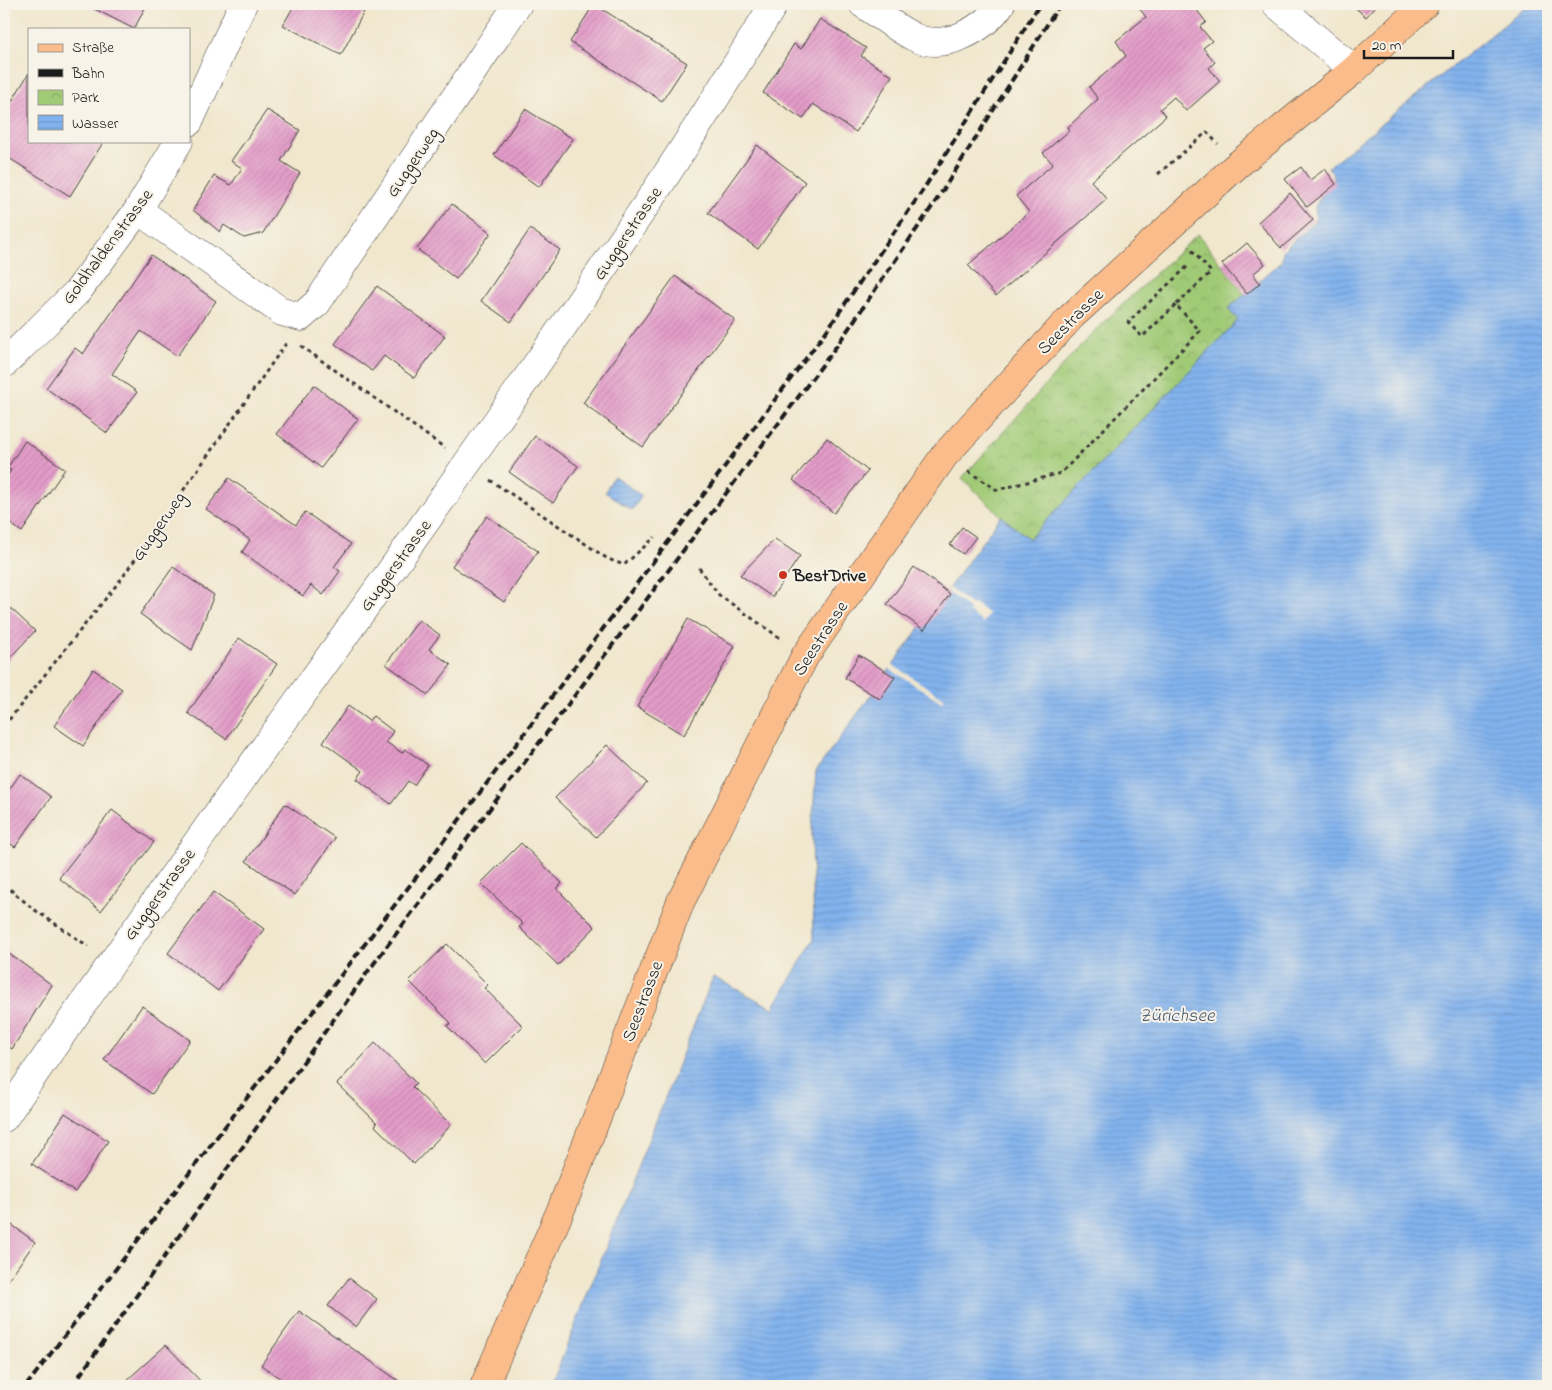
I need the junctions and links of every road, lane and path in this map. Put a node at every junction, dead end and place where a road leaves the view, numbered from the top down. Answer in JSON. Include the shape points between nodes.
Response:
{"nodes":[{"id":1,"x":244,"y":4,"type":"edge"},
{"id":2,"x":518,"y":4,"type":"edge"},
{"id":3,"x":774,"y":4,"type":"edge"},
{"id":4,"x":863,"y":4,"type":"edge"},
{"id":5,"x":1001,"y":4,"type":"edge"},
{"id":6,"x":1276,"y":4,"type":"edge"},
{"id":7,"x":1425,"y":4,"type":"edge"},
{"id":8,"x":1354,"y":70,"type":"junction"},
{"id":9,"x":190,"y":120,"type":"edge"},
{"id":10,"x":178,"y":142,"type":"edge"},
{"id":11,"x":1236,"y":166,"type":"junction"},
{"id":12,"x":1158,"y":174,"type":"dead end"},
{"id":13,"x":138,"y":210,"type":"junction"},
{"id":14,"x":1171,"y":225,"type":"junction"},
{"id":15,"x":1188,"y":266,"type":"dead end"},
{"id":16,"x":1176,"y":305,"type":"junction"},
{"id":17,"x":296,"y":328,"type":"junction"},
{"id":18,"x":4,"y":364,"type":"edge"},
{"id":19,"x":449,"y":451,"type":"dead end"},
{"id":20,"x":978,"y":478,"type":"dead end"},
{"id":21,"x":490,"y":480,"type":"dead end"},
{"id":22,"x":655,"y":537,"type":"dead end"},
{"id":23,"x":699,"y":568,"type":"dead end"},
{"id":24,"x":805,"y":656,"type":"junction"},
{"id":25,"x":4,"y":726,"type":"edge"},
{"id":26,"x":4,"y":884,"type":"edge"},
{"id":27,"x":75,"y":938,"type":"dead end"},
{"id":28,"x":4,"y":1118,"type":"edge"},
{"id":29,"x":484,"y":1386,"type":"edge"}],
"edges":[{"from":1,"to":9,"type":"street"},
{"from":2,"to":17,"type":"street","name":"Guggerweg","via":[[317,303]]},
{"from":3,"to":28,"type":"street","name":"Guggerstrasse","via":[[648,203],[473,456],[116,954]]},
{"from":4,"to":5,"type":"street","via":[[916,38],[933,41],[951,40],[970,33],[986,22]]},
{"from":6,"to":8,"type":"street"},
{"from":7,"to":8,"type":"main road","name":"Seestrasse"},
{"from":8,"to":11,"type":"main road","name":"Seestrasse"},
{"from":10,"to":13,"type":"street","name":"Goldhaldenstrasse"},
{"from":11,"to":12,"type":"path","via":[[1207,132]]},
{"from":11,"to":14,"type":"main road","name":"Seestrasse"},
{"from":13,"to":17,"type":"street","via":[[282,312]]},
{"from":13,"to":18,"type":"street","name":"Goldhaldenstrasse","via":[[78,291]]},
{"from":14,"to":16,"type":"path","via":[[1211,272]]},
{"from":14,"to":24,"type":"main road","name":"Seestrasse","via":[[1072,316],[944,456]]},
{"from":15,"to":16,"type":"path","via":[[1128,322],[1142,337]]},
{"from":16,"to":20,"type":"path","via":[[1200,330],[1061,473],[996,490]]},
{"from":17,"to":19,"type":"path"},
{"from":17,"to":25,"type":"path","name":"Guggerweg","via":[[122,578]]},
{"from":21,"to":22,"type":"path","via":[[608,560],[624,565]]},
{"from":23,"to":24,"type":"path","via":[[719,595]]},
{"from":24,"to":29,"type":"main road","name":"Seestrasse","via":[[681,901],[562,1207]]},
{"from":26,"to":27,"type":"path"}]}
